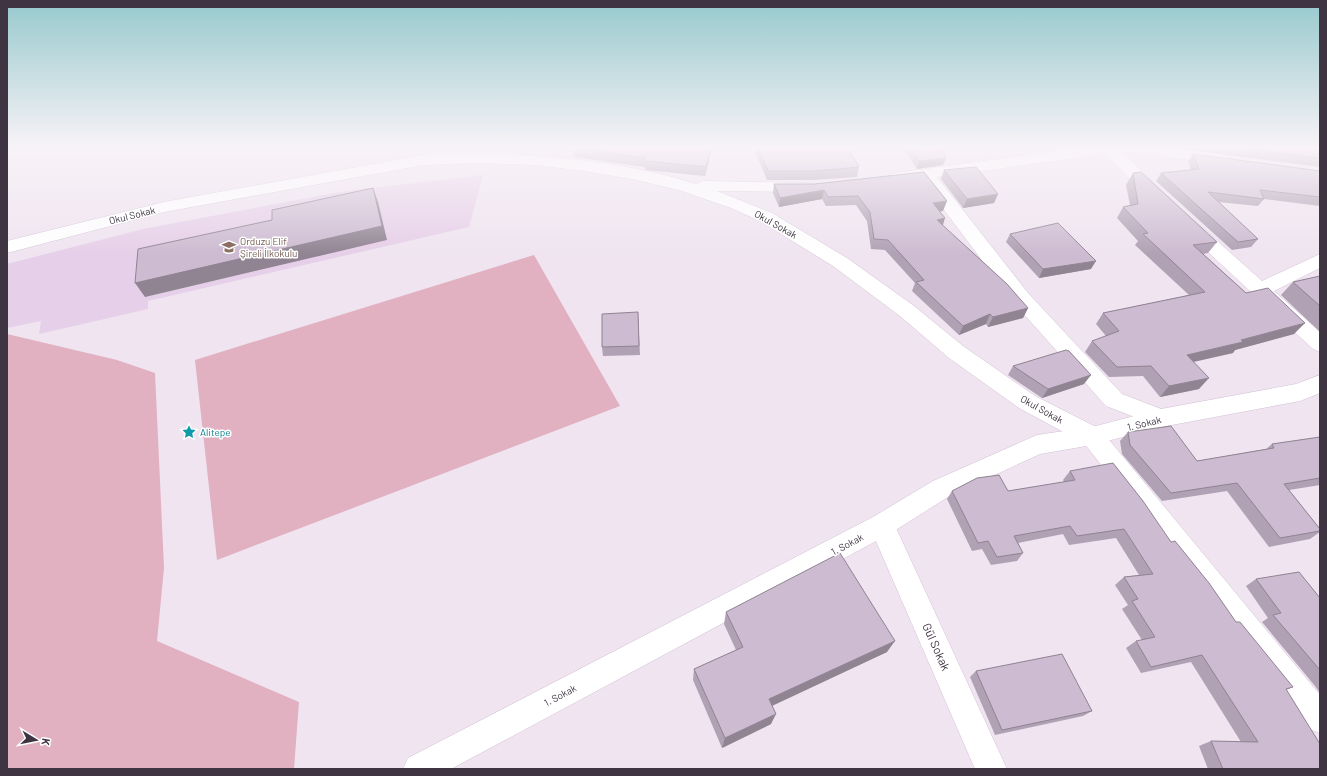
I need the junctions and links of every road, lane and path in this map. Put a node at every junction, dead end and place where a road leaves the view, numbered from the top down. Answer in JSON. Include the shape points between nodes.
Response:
{"nodes":[{"id":1,"x":289,"y":183,"type":"edge"},
{"id":2,"x":672,"y":183,"type":"edge"},
{"id":3,"x":933,"y":183,"type":"edge"},
{"id":4,"x":1149,"y":183,"type":"edge"},
{"id":5,"x":684,"y":186,"type":"junction"},
{"id":6,"x":820,"y":186,"type":"edge"},
{"id":7,"x":7,"y":247,"type":"edge"},
{"id":8,"x":1320,"y":260,"type":"edge"},
{"id":9,"x":1260,"y":290,"type":"junction"},
{"id":10,"x":1320,"y":344,"type":"edge"},
{"id":11,"x":1313,"y":389,"type":"edge"},
{"id":12,"x":1161,"y":418,"type":"junction"},
{"id":13,"x":1092,"y":436,"type":"junction"},
{"id":14,"x":882,"y":525,"type":"junction"},
{"id":15,"x":1320,"y":718,"type":"edge"},
{"id":16,"x":419,"y":769,"type":"edge"},
{"id":17,"x":991,"y":769,"type":"edge"}],
"edges":[{"from":1,"to":7,"type":"street","name":"Okul Sokak","via":[[164,207]]},
{"from":2,"to":5,"type":"street","name":"Okul Sokak"},
{"from":3,"to":12,"type":"street","via":[[1021,298],[1114,400]]},
{"from":4,"to":9,"type":"street","via":[[1175,212]]},
{"from":5,"to":6,"type":"street"},
{"from":5,"to":13,"type":"street","name":"Okul Sokak","via":[[766,217],[840,262],[907,311],[956,352],[1021,398]]},
{"from":8,"to":9,"type":"street"},
{"from":9,"to":10,"type":"street"},
{"from":11,"to":12,"type":"street","name":"1. Sokak"},
{"from":12,"to":13,"type":"street","name":"1. Sokak"},
{"from":13,"to":14,"type":"street","name":"1. Sokak","via":[[1037,445],[999,461],[942,488]]},
{"from":13,"to":15,"type":"street"},
{"from":14,"to":16,"type":"street","name":"1. Sokak"},
{"from":14,"to":17,"type":"street","name":"Gül Sokak"}]}
